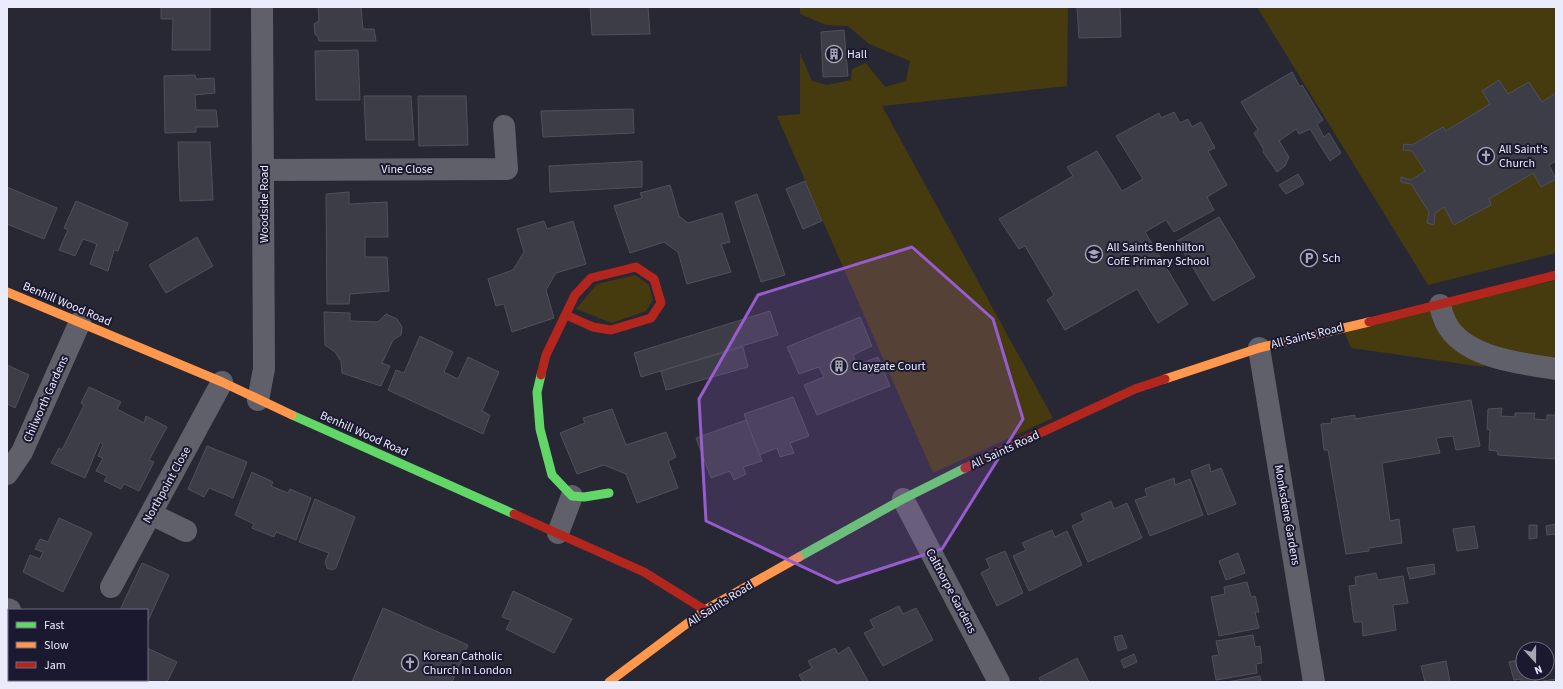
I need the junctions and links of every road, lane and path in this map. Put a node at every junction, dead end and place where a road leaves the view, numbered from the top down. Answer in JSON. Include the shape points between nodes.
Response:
{"nodes":[{"id":1,"x":262,"y":7,"type":"edge"},
{"id":2,"x":504,"y":126,"type":"dead end"},
{"id":3,"x":264,"y":170,"type":"junction"},
{"id":4,"x":1556,"y":275,"type":"edge"},
{"id":5,"x":7,"y":292,"type":"edge"},
{"id":6,"x":1440,"y":305,"type":"junction"},
{"id":7,"x":566,"y":314,"type":"junction"},
{"id":8,"x":80,"y":322,"type":"junction"},
{"id":9,"x":1259,"y":348,"type":"junction"},
{"id":10,"x":1556,"y":369,"type":"edge"},
{"id":11,"x":222,"y":382,"type":"junction"},
{"id":12,"x":258,"y":400,"type":"junction"},
{"id":13,"x":7,"y":474,"type":"edge"},
{"id":14,"x":609,"y":493,"type":"dead end"},
{"id":15,"x":572,"y":496,"type":"junction"},
{"id":16,"x":903,"y":499,"type":"junction"},
{"id":17,"x":151,"y":514,"type":"junction"},
{"id":18,"x":186,"y":531,"type":"dead end"},
{"id":19,"x":558,"y":533,"type":"junction"},
{"id":20,"x":111,"y":587,"type":"dead end"},
{"id":21,"x":705,"y":610,"type":"junction"},
{"id":22,"x":609,"y":682,"type":"edge"},
{"id":23,"x":999,"y":682,"type":"edge"},
{"id":24,"x":1314,"y":682,"type":"edge"}],
"edges":[{"from":1,"to":3,"type":"street","name":"Woodside Road"},
{"from":2,"to":3,"type":"street","name":"Vine Close","via":[[507,169]]},
{"from":3,"to":12,"type":"street","name":"Woodside Road","via":[[264,369]]},
{"from":4,"to":6,"type":"street","name":"All Saints Road"},
{"from":5,"to":8,"type":"street","name":"Benhill Wood Road"},
{"from":6,"to":9,"type":"street","name":"All Saints Road"},
{"from":6,"to":10,"type":"street","via":[[1446,323],[1458,339],[1478,352]]},
{"from":7,"to":7,"type":"street","via":[[575,295],[591,278],[636,267],[654,279],[661,303],[651,318],[611,330],[593,327]]},
{"from":7,"to":15,"type":"street","via":[[546,355],[537,392],[540,429],[552,475]]},
{"from":8,"to":11,"type":"street","name":"Benhill Wood Road"},
{"from":8,"to":13,"type":"street","name":"Chilworth Gardens","via":[[22,452]]},
{"from":9,"to":16,"type":"street","name":"All Saints Road","via":[[1135,389]]},
{"from":9,"to":24,"type":"street","name":"Monksdene Gardens"},
{"from":11,"to":12,"type":"street","name":"Benhill Wood Road"},
{"from":11,"to":17,"type":"street","name":"Northpoint Close"},
{"from":12,"to":19,"type":"street","name":"Benhill Wood Road"},
{"from":14,"to":15,"type":"street"},
{"from":15,"to":19,"type":"street"},
{"from":16,"to":21,"type":"street","name":"All Saints Road"},
{"from":16,"to":23,"type":"street","name":"Calthorpe Gardens"},
{"from":17,"to":18,"type":"street"},
{"from":17,"to":20,"type":"street","name":"Northpoint Close"},
{"from":19,"to":21,"type":"street","name":"Benhill Wood Road","via":[[644,572]]},
{"from":21,"to":22,"type":"street","name":"All Saints Road"}]}
